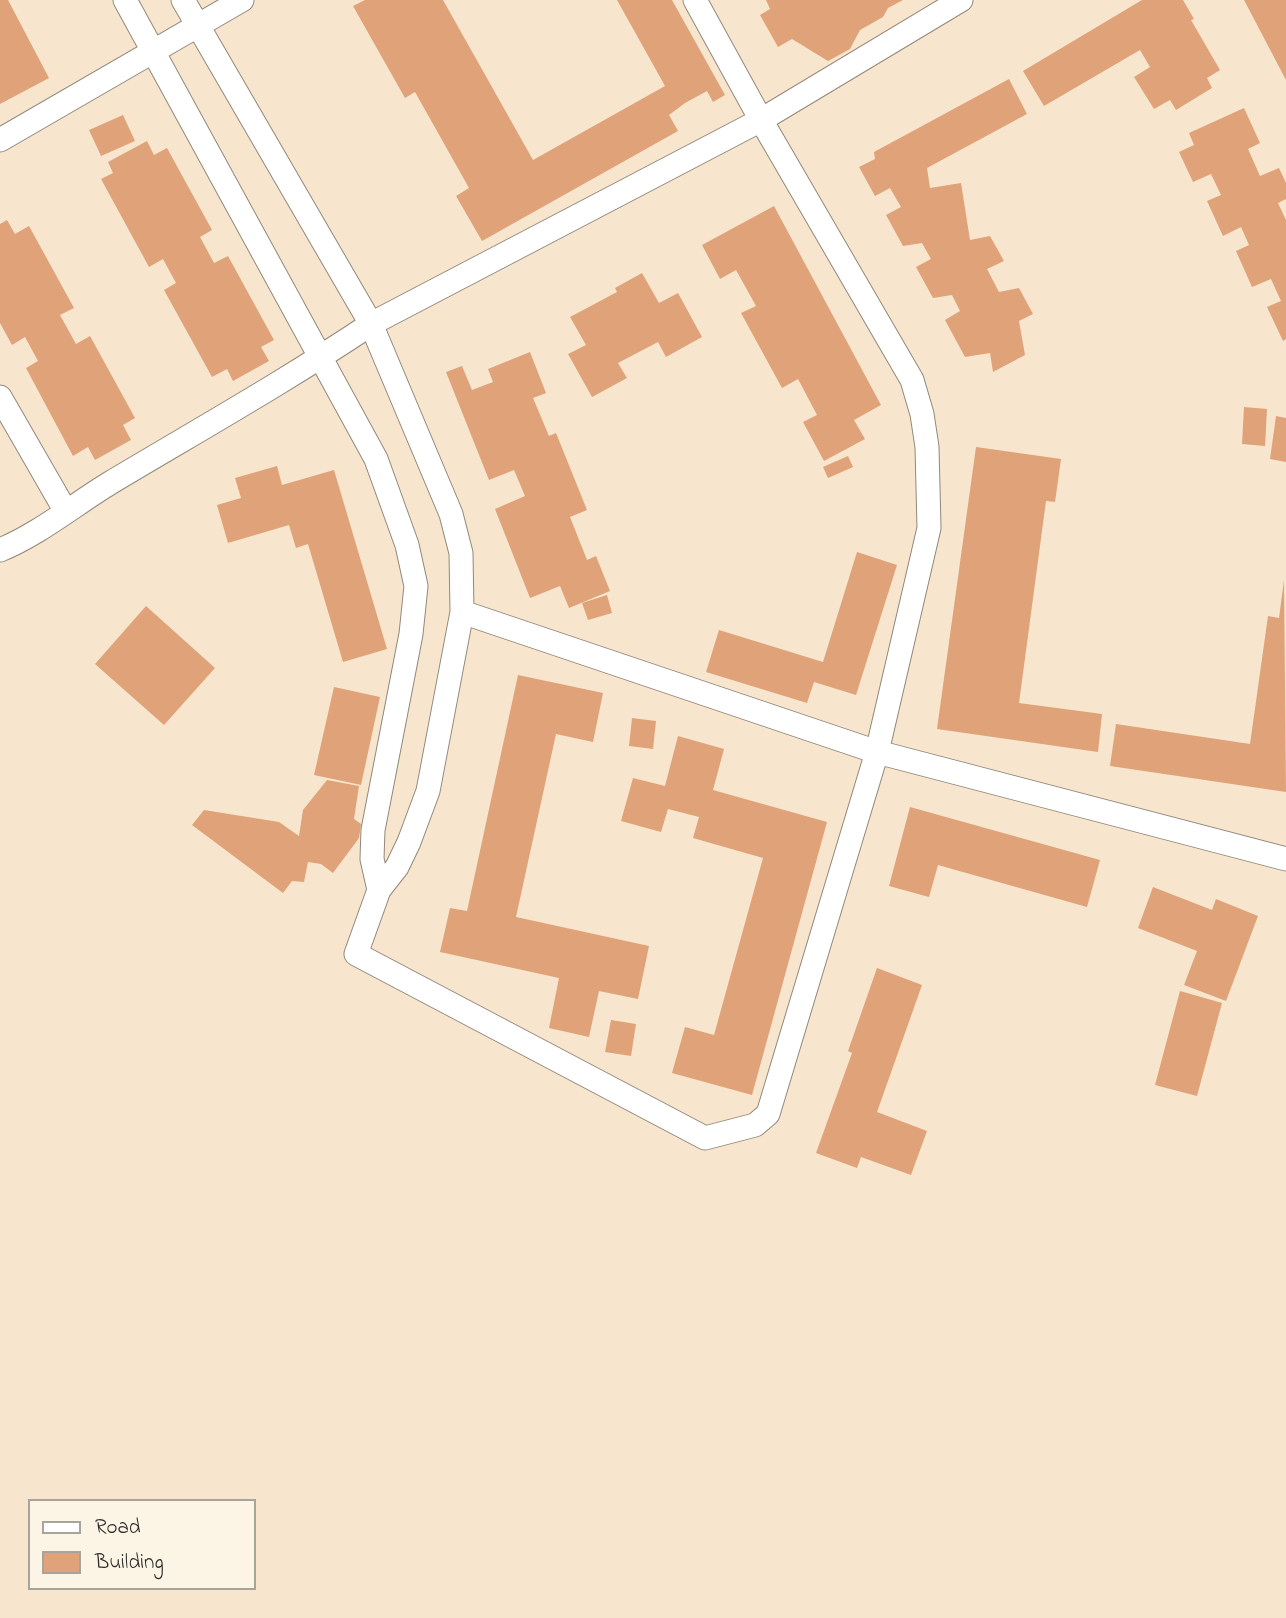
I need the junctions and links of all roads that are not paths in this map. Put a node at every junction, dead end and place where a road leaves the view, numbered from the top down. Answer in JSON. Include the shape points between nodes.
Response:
{"nodes":[{"id":1,"x":125,"y":0,"type":"edge"},
{"id":2,"x":183,"y":0,"type":"edge"},
{"id":3,"x":242,"y":0,"type":"edge"},
{"id":4,"x":695,"y":0,"type":"edge"},
{"id":5,"x":961,"y":0,"type":"edge"},
{"id":6,"x":197,"y":24,"type":"junction"},
{"id":7,"x":153,"y":52,"type":"junction"},
{"id":8,"x":761,"y":120,"type":"junction"},
{"id":9,"x":0,"y":140,"type":"edge"},
{"id":10,"x":371,"y":324,"type":"junction"},
{"id":11,"x":321,"y":358,"type":"junction"},
{"id":12,"x":0,"y":397,"type":"edge"},
{"id":13,"x":65,"y":510,"type":"junction"},
{"id":14,"x":0,"y":550,"type":"edge"},
{"id":15,"x":462,"y":612,"type":"junction"},
{"id":16,"x":877,"y":752,"type":"junction"},
{"id":17,"x":1286,"y":859,"type":"edge"},
{"id":18,"x":379,"y":890,"type":"junction"}],
"edges":[{"from":1,"to":7,"type":"street"},
{"from":2,"to":6,"type":"street"},
{"from":3,"to":6,"type":"street"},
{"from":4,"to":8,"type":"street"},
{"from":5,"to":8,"type":"street"},
{"from":6,"to":7,"type":"street"},
{"from":6,"to":10,"type":"street"},
{"from":7,"to":9,"type":"street"},
{"from":7,"to":11,"type":"street"},
{"from":8,"to":10,"type":"street"},
{"from":8,"to":16,"type":"street","via":[[912,380],[922,414],[929,528]]},
{"from":10,"to":11,"type":"street"},
{"from":10,"to":15,"type":"street","via":[[451,514],[461,554]]},
{"from":11,"to":13,"type":"street"},
{"from":11,"to":18,"type":"street","via":[[376,458],[407,545],[416,586],[373,830],[372,859]]},
{"from":12,"to":13,"type":"street"},
{"from":13,"to":14,"type":"street"},
{"from":15,"to":16,"type":"street"},
{"from":15,"to":18,"type":"street","via":[[428,791],[397,867]]},
{"from":16,"to":17,"type":"street"},
{"from":16,"to":18,"type":"street","via":[[768,1114],[739,1132],[705,1138],[693,1134],[356,954]]}]}
